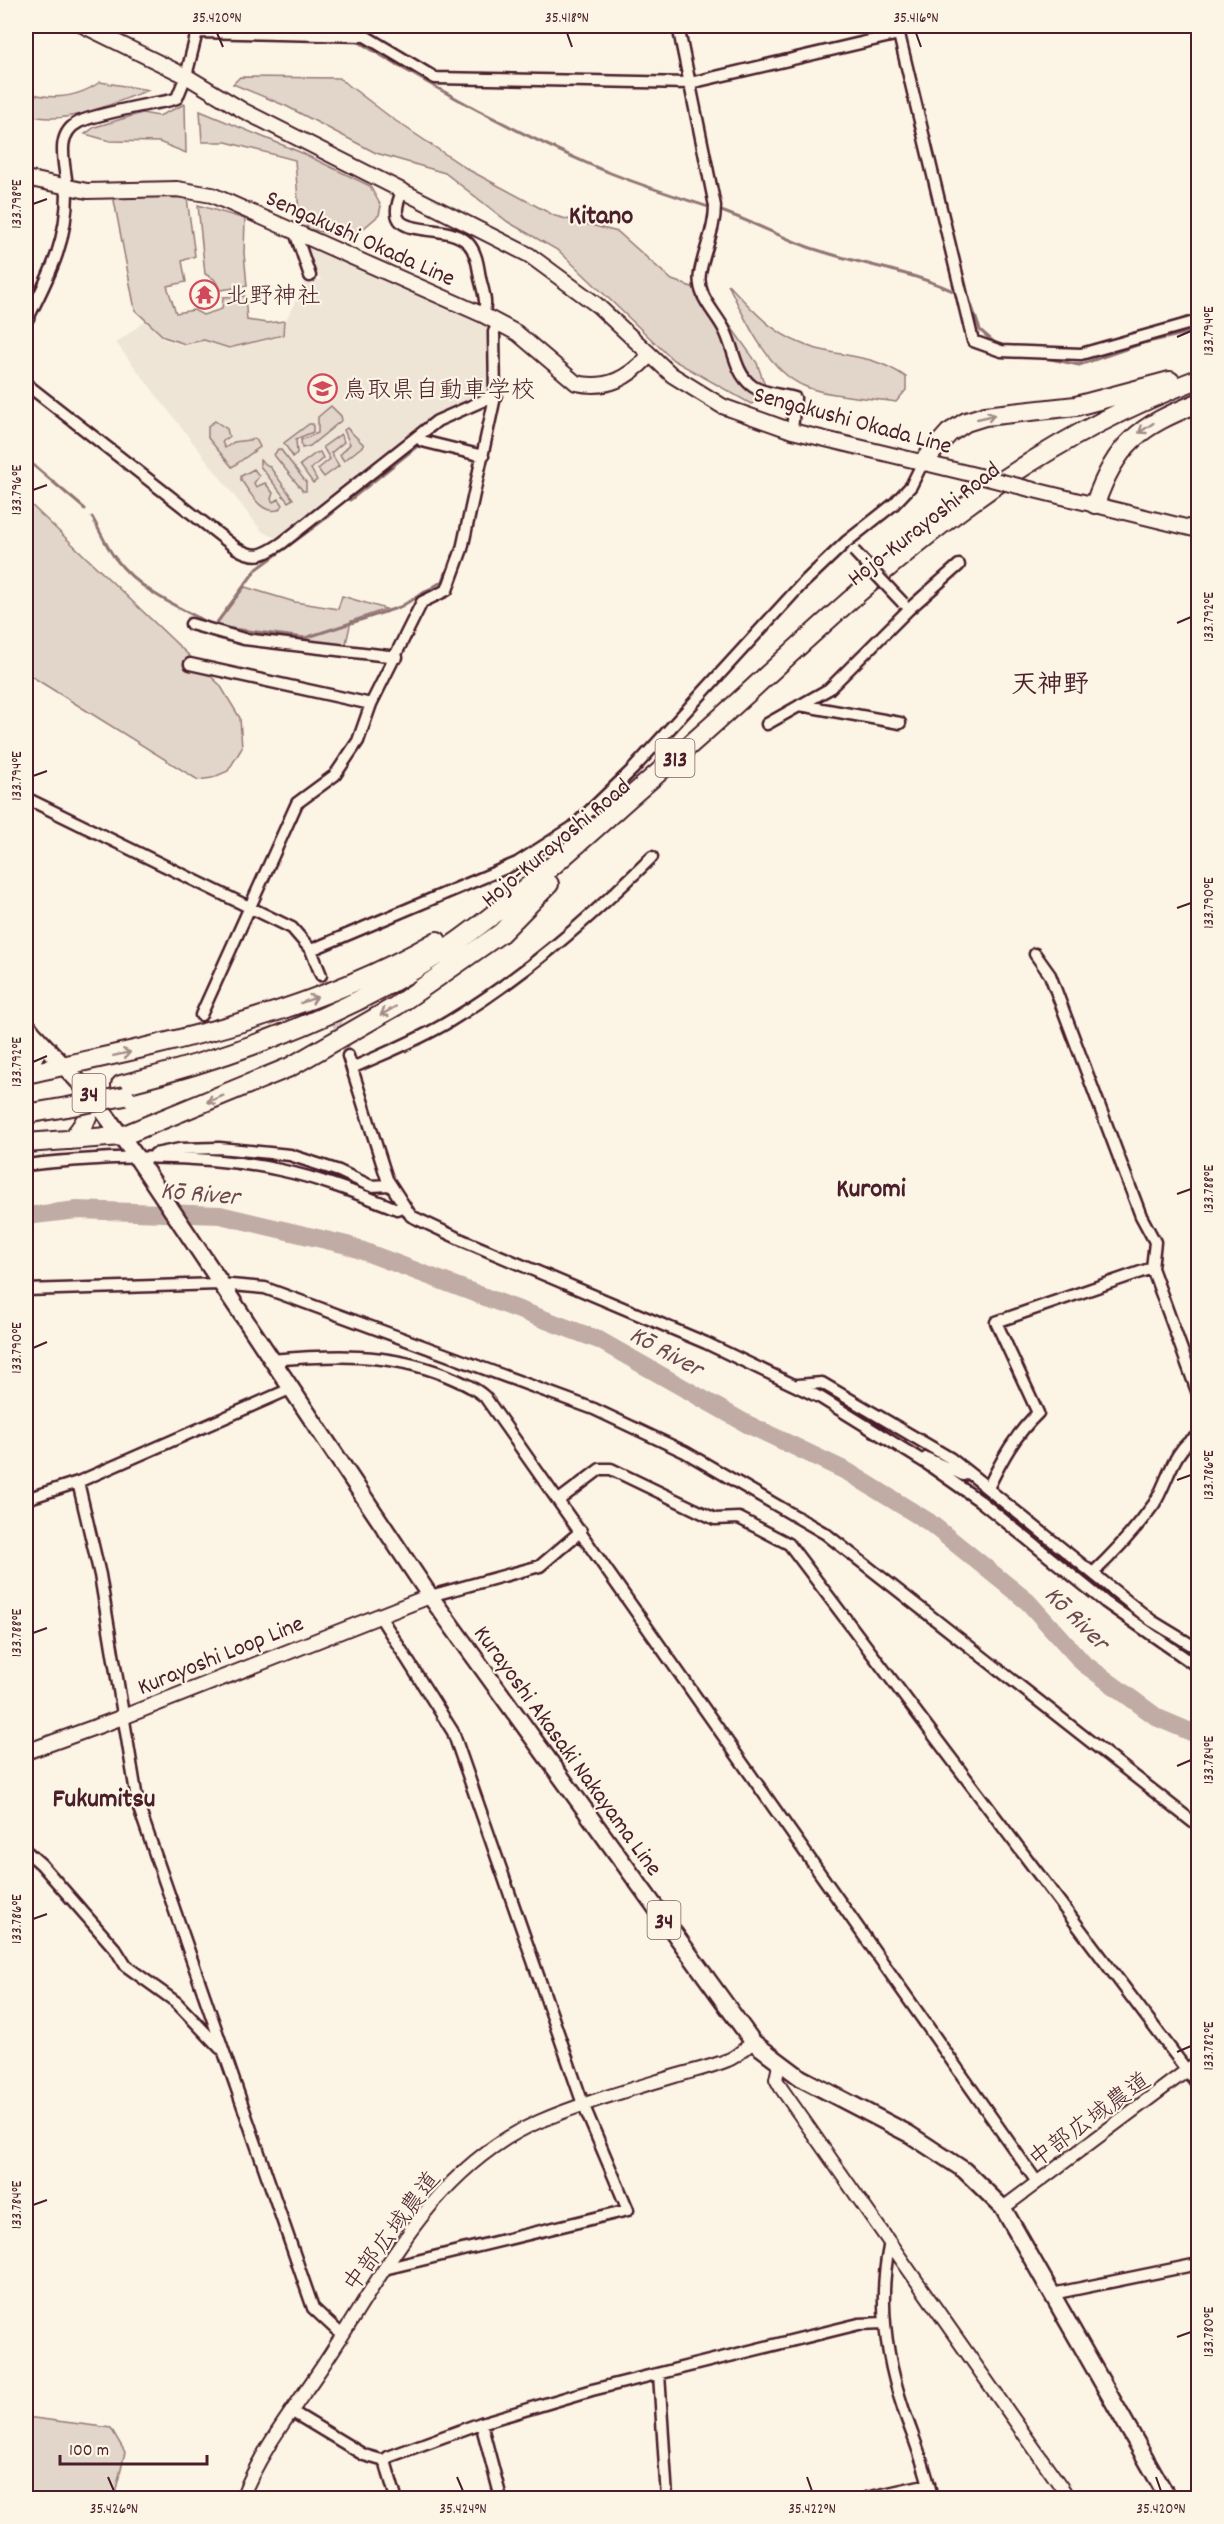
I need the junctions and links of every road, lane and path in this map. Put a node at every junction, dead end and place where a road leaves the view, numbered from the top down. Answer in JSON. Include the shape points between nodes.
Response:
{"nodes":[{"id":1,"x":84,"y":26,"type":"edge"},
{"id":2,"x":678,"y":26,"type":"edge"},
{"id":3,"x":198,"y":29,"type":"edge"},
{"id":4,"x":898,"y":30,"type":"edge"},
{"id":5,"x":365,"y":31,"type":"edge"},
{"id":6,"x":186,"y":76,"type":"junction"},
{"id":7,"x":690,"y":83,"type":"junction"},
{"id":8,"x":26,"y":178,"type":"edge"},
{"id":9,"x":67,"y":188,"type":"junction"},
{"id":10,"x":403,"y":190,"type":"junction"},
{"id":11,"x":295,"y":232,"type":"junction"},
{"id":12,"x":310,"y":276,"type":"dead end"},
{"id":13,"x":483,"y":315,"type":"junction"},
{"id":14,"x":1198,"y":321,"type":"edge"},
{"id":15,"x":26,"y":322,"type":"edge"},
{"id":16,"x":498,"y":324,"type":"junction"},
{"id":17,"x":649,"y":356,"type":"junction"},
{"id":18,"x":1198,"y":373,"type":"edge"},
{"id":19,"x":1198,"y":379,"type":"edge"},
{"id":20,"x":26,"y":384,"type":"edge"},
{"id":21,"x":1198,"y":388,"type":"edge"},
{"id":22,"x":496,"y":395,"type":"junction"},
{"id":23,"x":1198,"y":403,"type":"edge"},
{"id":24,"x":792,"y":430,"type":"junction"},
{"id":25,"x":418,"y":436,"type":"junction"},
{"id":26,"x":483,"y":456,"type":"junction"},
{"id":27,"x":923,"y":462,"type":"junction"},
{"id":28,"x":1095,"y":504,"type":"junction"},
{"id":29,"x":1198,"y":530,"type":"edge"},
{"id":30,"x":846,"y":542,"type":"junction"},
{"id":31,"x":959,"y":565,"type":"dead end"},
{"id":32,"x":906,"y":606,"type":"junction"},
{"id":33,"x":191,"y":624,"type":"dead end"},
{"id":34,"x":397,"y":657,"type":"junction"},
{"id":35,"x":190,"y":664,"type":"dead end"},
{"id":36,"x":371,"y":704,"type":"junction"},
{"id":37,"x":800,"y":705,"type":"junction"},
{"id":38,"x":900,"y":723,"type":"dead end"},
{"id":39,"x":767,"y":724,"type":"dead end"},
{"id":40,"x":26,"y":798,"type":"edge"},
{"id":41,"x":652,"y":857,"type":"dead end"},
{"id":42,"x":546,"y":880,"type":"junction"},
{"id":43,"x":252,"y":907,"type":"junction"},
{"id":44,"x":311,"y":950,"type":"junction"},
{"id":45,"x":1035,"y":954,"type":"dead end"},
{"id":46,"x":321,"y":975,"type":"tunnel mouth"},
{"id":47,"x":201,"y":1015,"type":"dead end"},
{"id":48,"x":27,"y":1027,"type":"edge"},
{"id":49,"x":348,"y":1056,"type":"tunnel mouth"},
{"id":50,"x":65,"y":1065,"type":"junction"},
{"id":51,"x":352,"y":1068,"type":"junction"},
{"id":52,"x":26,"y":1069,"type":"edge"},
{"id":53,"x":26,"y":1074,"type":"edge"},
{"id":54,"x":91,"y":1095,"type":"junction"},
{"id":55,"x":66,"y":1102,"type":"junction"},
{"id":56,"x":26,"y":1105,"type":"edge"},
{"id":57,"x":26,"y":1114,"type":"edge"},
{"id":58,"x":122,"y":1136,"type":"junction"},
{"id":59,"x":71,"y":1140,"type":"junction"},
{"id":60,"x":26,"y":1143,"type":"edge"},
{"id":61,"x":140,"y":1163,"type":"junction"},
{"id":62,"x":26,"y":1165,"type":"edge"},
{"id":63,"x":390,"y":1185,"type":"junction"},
{"id":64,"x":404,"y":1206,"type":"junction"},
{"id":65,"x":1152,"y":1268,"type":"junction"},
{"id":66,"x":216,"y":1280,"type":"junction"},
{"id":67,"x":26,"y":1290,"type":"edge"},
{"id":68,"x":270,"y":1360,"type":"junction"},
{"id":69,"x":796,"y":1386,"type":"junction"},
{"id":70,"x":290,"y":1389,"type":"junction"},
{"id":71,"x":1198,"y":1394,"type":"edge"},
{"id":72,"x":1198,"y":1436,"type":"edge"},
{"id":73,"x":916,"y":1457,"type":"junction"},
{"id":74,"x":78,"y":1482,"type":"junction"},
{"id":75,"x":988,"y":1488,"type":"junction"},
{"id":76,"x":26,"y":1499,"type":"edge"},
{"id":77,"x":559,"y":1500,"type":"junction"},
{"id":78,"x":581,"y":1531,"type":"junction"},
{"id":79,"x":1093,"y":1573,"type":"junction"},
{"id":80,"x":430,"y":1596,"type":"junction"},
{"id":81,"x":379,"y":1615,"type":"junction"},
{"id":82,"x":1198,"y":1649,"type":"edge"},
{"id":83,"x":1198,"y":1666,"type":"edge"},
{"id":84,"x":123,"y":1717,"type":"junction"},
{"id":85,"x":26,"y":1752,"type":"edge"},
{"id":86,"x":1198,"y":1826,"type":"edge"},
{"id":87,"x":26,"y":1851,"type":"edge"},
{"id":88,"x":753,"y":2042,"type":"junction"},
{"id":89,"x":224,"y":2053,"type":"junction"},
{"id":90,"x":780,"y":2061,"type":"junction"},
{"id":91,"x":1198,"y":2062,"type":"edge"},
{"id":92,"x":1187,"y":2072,"type":"junction"},
{"id":93,"x":1198,"y":2085,"type":"edge"},
{"id":94,"x":583,"y":2104,"type":"junction"},
{"id":95,"x":1037,"y":2182,"type":"junction"},
{"id":96,"x":1003,"y":2208,"type":"junction"},
{"id":97,"x":890,"y":2247,"type":"junction"},
{"id":98,"x":1198,"y":2264,"type":"edge"},
{"id":99,"x":384,"y":2270,"type":"junction"},
{"id":100,"x":1052,"y":2294,"type":"junction"},
{"id":101,"x":884,"y":2323,"type":"junction"},
{"id":102,"x":342,"y":2335,"type":"junction"},
{"id":103,"x":658,"y":2374,"type":"junction"},
{"id":104,"x":291,"y":2411,"type":"junction"},
{"id":105,"x":480,"y":2423,"type":"junction"},
{"id":106,"x":385,"y":2461,"type":"junction"},
{"id":107,"x":929,"y":2484,"type":"junction"},
{"id":108,"x":242,"y":2499,"type":"edge"},
{"id":109,"x":396,"y":2499,"type":"edge"},
{"id":110,"x":501,"y":2499,"type":"edge"},
{"id":111,"x":667,"y":2499,"type":"edge"},
{"id":112,"x":866,"y":2499,"type":"edge"},
{"id":113,"x":932,"y":2499,"type":"edge"},
{"id":114,"x":1069,"y":2499,"type":"edge"},
{"id":115,"x":1168,"y":2499,"type":"edge"}],
"edges":[{"from":1,"to":6,"type":"main road","name":"Sengakushi Okada Line"},
{"from":2,"to":7,"type":"street"},
{"from":3,"to":5,"type":"street"},
{"from":3,"to":6,"type":"street"},
{"from":4,"to":7,"type":"street"},
{"from":4,"to":14,"type":"street","via":[[973,341],[1001,351],[1081,354]]},
{"from":5,"to":7,"type":"street","via":[[435,78]]},
{"from":6,"to":9,"type":"street","via":[[177,98],[79,122],[65,135],[62,155]]},
{"from":6,"to":10,"type":"main road","name":"Sengakushi Okada Line","via":[[244,111]]},
{"from":7,"to":24,"type":"street","via":[[715,206],[700,287],[725,332],[742,376],[753,388],[795,398]]},
{"from":8,"to":9,"type":"main road","name":"Sengakushi Okada Line"},
{"from":9,"to":11,"type":"main road","name":"Sengakushi Okada Line","via":[[177,189],[213,195]]},
{"from":9,"to":15,"type":"street","via":[[61,248]]},
{"from":10,"to":13,"type":"street","via":[[395,207],[403,225],[413,230],[438,229],[454,234],[468,243],[476,255],[486,307]]},
{"from":10,"to":17,"type":"main road","name":"Sengakushi Okada Line","via":[[529,255],[564,278]]},
{"from":11,"to":12,"type":"street"},
{"from":11,"to":13,"type":"main road","name":"Sengakushi Okada Line"},
{"from":13,"to":16,"type":"main road","name":"Sengakushi Okada Line"},
{"from":16,"to":17,"type":"main road","name":"Sengakushi Okada Line","via":[[517,333],[576,383],[618,382]]},
{"from":16,"to":22,"type":"street","via":[[494,332]]},
{"from":17,"to":24,"type":"main road","name":"Sengakushi Okada Line","via":[[722,406]]},
{"from":27,"to":18,"type":"highway","one_way":true,"via":[[949,433],[975,419],[1076,406]]},
{"from":19,"to":42,"type":"highway","name":"Hojo-Kurayoshi Road","number":"313","via":[[1067,440],[947,518],[868,582]]},
{"from":20,"to":25,"type":"street","via":[[252,557],[282,543]]},
{"from":21,"to":42,"type":"highway","name":"Hojo-Kurayoshi Road","number":"313","via":[[1071,448],[951,525]]},
{"from":22,"to":25,"type":"street","via":[[437,421]]},
{"from":22,"to":26,"type":"street"},
{"from":23,"to":28,"type":"highway","one_way":true,"via":[[1155,422],[1125,446],[1112,462]]},
{"from":24,"to":27,"type":"main road","name":"Sengakushi Okada Line"},
{"from":25,"to":26,"type":"street","via":[[422,441]]},
{"from":26,"to":34,"type":"street","via":[[462,549],[447,590],[422,602]]},
{"from":27,"to":28,"type":"main road","name":"Sengakushi Okada Line","bridge":true},
{"from":27,"to":30,"type":"street","via":[[911,486],[894,504]]},
{"from":28,"to":29,"type":"main road","name":"Sengakushi Okada Line"},
{"from":30,"to":32,"type":"street","bridge":true},
{"from":30,"to":44,"type":"street","via":[[801,585],[633,769],[573,826],[517,862]]},
{"from":31,"to":32,"type":"street"},
{"from":32,"to":37,"type":"street","via":[[829,688]]},
{"from":33,"to":34,"type":"street","via":[[244,639]]},
{"from":34,"to":36,"type":"street"},
{"from":35,"to":36,"type":"street"},
{"from":36,"to":43,"type":"street","via":[[358,741],[335,775],[297,803]]},
{"from":37,"to":38,"type":"street"},
{"from":37,"to":39,"type":"street"},
{"from":40,"to":43,"type":"street"},
{"from":41,"to":51,"type":"street","via":[[588,920],[493,993],[449,1022]]},
{"from":50,"to":42,"type":"highway","one_way":true,"via":[[214,1032],[336,991],[419,951]]},
{"from":42,"to":55,"type":"highway","name":"Hojo-Kurayoshi Road","number":"313","bridge":true,"via":[[443,961],[349,1014],[187,1079]]},
{"from":42,"to":58,"type":"highway","one_way":true,"via":[[501,933],[396,1006],[290,1067]]},
{"from":43,"to":44,"type":"street","via":[[292,928]]},
{"from":43,"to":47,"type":"street"},
{"from":44,"to":46,"type":"street"},
{"from":45,"to":65,"type":"street","via":[[1050,975],[1141,1216],[1155,1242]]},
{"from":48,"to":50,"type":"main road","name":"Kurayoshi Akasaki Nakayama Line","number":"34"},
{"from":48,"to":52,"type":"highway","via":[[37,1050]]},
{"from":49,"to":51,"type":"street"},
{"from":50,"to":53,"type":"highway"},
{"from":50,"to":54,"type":"main road","name":"Kurayoshi Akasaki Nakayama Line","number":"34"},
{"from":51,"to":63,"type":"street"},
{"from":54,"to":58,"type":"main road","name":"Kurayoshi Akasaki Nakayama Line","number":"34"},
{"from":54,"to":59,"type":"highway","via":[[91,1110]]},
{"from":55,"to":56,"type":"highway","name":"Hojo-Kurayoshi Road","number":"313"},
{"from":55,"to":57,"type":"highway","name":"Hojo-Kurayoshi Road","number":"313"},
{"from":58,"to":59,"type":"highway"},
{"from":58,"to":61,"type":"main road","name":"Kurayoshi Akasaki Nakayama Line","number":"34"},
{"from":59,"to":60,"type":"highway"},
{"from":61,"to":62,"type":"street","via":[[90,1158]]},
{"from":61,"to":63,"type":"street","via":[[180,1149],[290,1155],[371,1186]]},
{"from":61,"to":64,"type":"street","via":[[222,1161],[281,1170],[397,1209]]},
{"from":61,"to":66,"type":"main road","name":"Kurayoshi Akasaki Nakayama Line","number":"34"},
{"from":63,"to":64,"type":"street"},
{"from":64,"to":69,"type":"street","via":[[411,1215],[462,1240],[706,1343]]},
{"from":65,"to":71,"type":"street"},
{"from":65,"to":75,"type":"street","via":[[996,1322],[1038,1413],[1015,1438]]},
{"from":66,"to":67,"type":"street"},
{"from":66,"to":68,"type":"main road","name":"Kurayoshi Akasaki Nakayama Line","number":"34"},
{"from":66,"to":86,"type":"street","via":[[265,1288],[594,1409],[685,1452],[826,1534]]},
{"from":68,"to":70,"type":"main road","name":"Kurayoshi Akasaki Nakayama Line","number":"34"},
{"from":68,"to":77,"type":"street","via":[[343,1354],[384,1357],[454,1379],[485,1397]]},
{"from":69,"to":73,"type":"street"},
{"from":69,"to":75,"type":"street","via":[[822,1383],[950,1458]]},
{"from":70,"to":74,"type":"street"},
{"from":70,"to":80,"type":"main road","name":"Kurayoshi Akasaki Nakayama Line","number":"34"},
{"from":72,"to":79,"type":"street","via":[[1184,1446],[1154,1503],[1119,1548]]},
{"from":73,"to":75,"type":"street","via":[[944,1465]]},
{"from":73,"to":83,"type":"street","via":[[980,1501],[1105,1602]]},
{"from":74,"to":76,"type":"street"},
{"from":74,"to":84,"type":"street","via":[[100,1575]]},
{"from":75,"to":79,"type":"street"},
{"from":77,"to":78,"type":"street"},
{"from":77,"to":92,"type":"street","via":[[600,1469],[611,1469],[715,1519],[739,1518],[789,1544]]},
{"from":78,"to":80,"type":"street","via":[[540,1566]]},
{"from":78,"to":95,"type":"street"},
{"from":79,"to":82,"type":"street","via":[[1152,1621]]},
{"from":80,"to":81,"type":"main road","name":"Kurayoshi Loop Line"},
{"from":80,"to":88,"type":"main road","name":"Kurayoshi Akasaki Nakayama Line","number":"34"},
{"from":81,"to":84,"type":"main road","name":"Kurayoshi Loop Line"},
{"from":81,"to":94,"type":"street","via":[[453,1732]]},
{"from":84,"to":85,"type":"main road","name":"Kurayoshi Loop Line"},
{"from":84,"to":89,"type":"street","via":[[138,1805]]},
{"from":87,"to":89,"type":"street","via":[[126,1966],[176,2002]]},
{"from":88,"to":90,"type":"main road","name":"Kurayoshi Akasaki Nakayama Line","number":"34"},
{"from":88,"to":94,"type":"street","name":"中部広域農道","via":[[730,2060]]},
{"from":89,"to":102,"type":"street","via":[[313,2308]]},
{"from":90,"to":96,"type":"main road","name":"Kurayoshi Akasaki Nakayama Line","number":"34","via":[[801,2078],[937,2152],[964,2170]]},
{"from":90,"to":97,"type":"street","via":[[777,2079],[781,2088]]},
{"from":91,"to":92,"type":"street","name":"中部広域農道"},
{"from":92,"to":93,"type":"street"},
{"from":92,"to":95,"type":"street","name":"中部広域農道"},
{"from":94,"to":99,"type":"street","name":"中部広域農道","via":[[509,2136],[465,2169],[435,2199]]},
{"from":94,"to":99,"type":"street","via":[[628,2210]]},
{"from":95,"to":96,"type":"street","name":"中部広域農道"},
{"from":96,"to":100,"type":"main road","name":"Kurayoshi Akasaki Nakayama Line","number":"34"},
{"from":97,"to":101,"type":"street","via":[[883,2275]]},
{"from":97,"to":114,"type":"street"},
{"from":98,"to":100,"type":"street"},
{"from":99,"to":102,"type":"street","name":"中部広域農道"},
{"from":100,"to":115,"type":"main road","name":"Kurayoshi Akasaki Nakayama Line","number":"34"},
{"from":101,"to":103,"type":"street","via":[[860,2324]]},
{"from":101,"to":107,"type":"street","via":[[895,2379]]},
{"from":102,"to":104,"type":"street","name":"中部広域農道"},
{"from":103,"to":105,"type":"street"},
{"from":103,"to":111,"type":"street"},
{"from":104,"to":106,"type":"street","via":[[364,2455]]},
{"from":104,"to":108,"type":"street","name":"中部広域農道","via":[[248,2482]]},
{"from":105,"to":106,"type":"street"},
{"from":105,"to":110,"type":"street"},
{"from":106,"to":109,"type":"street"},
{"from":107,"to":112,"type":"street"},
{"from":107,"to":113,"type":"street"}]}
